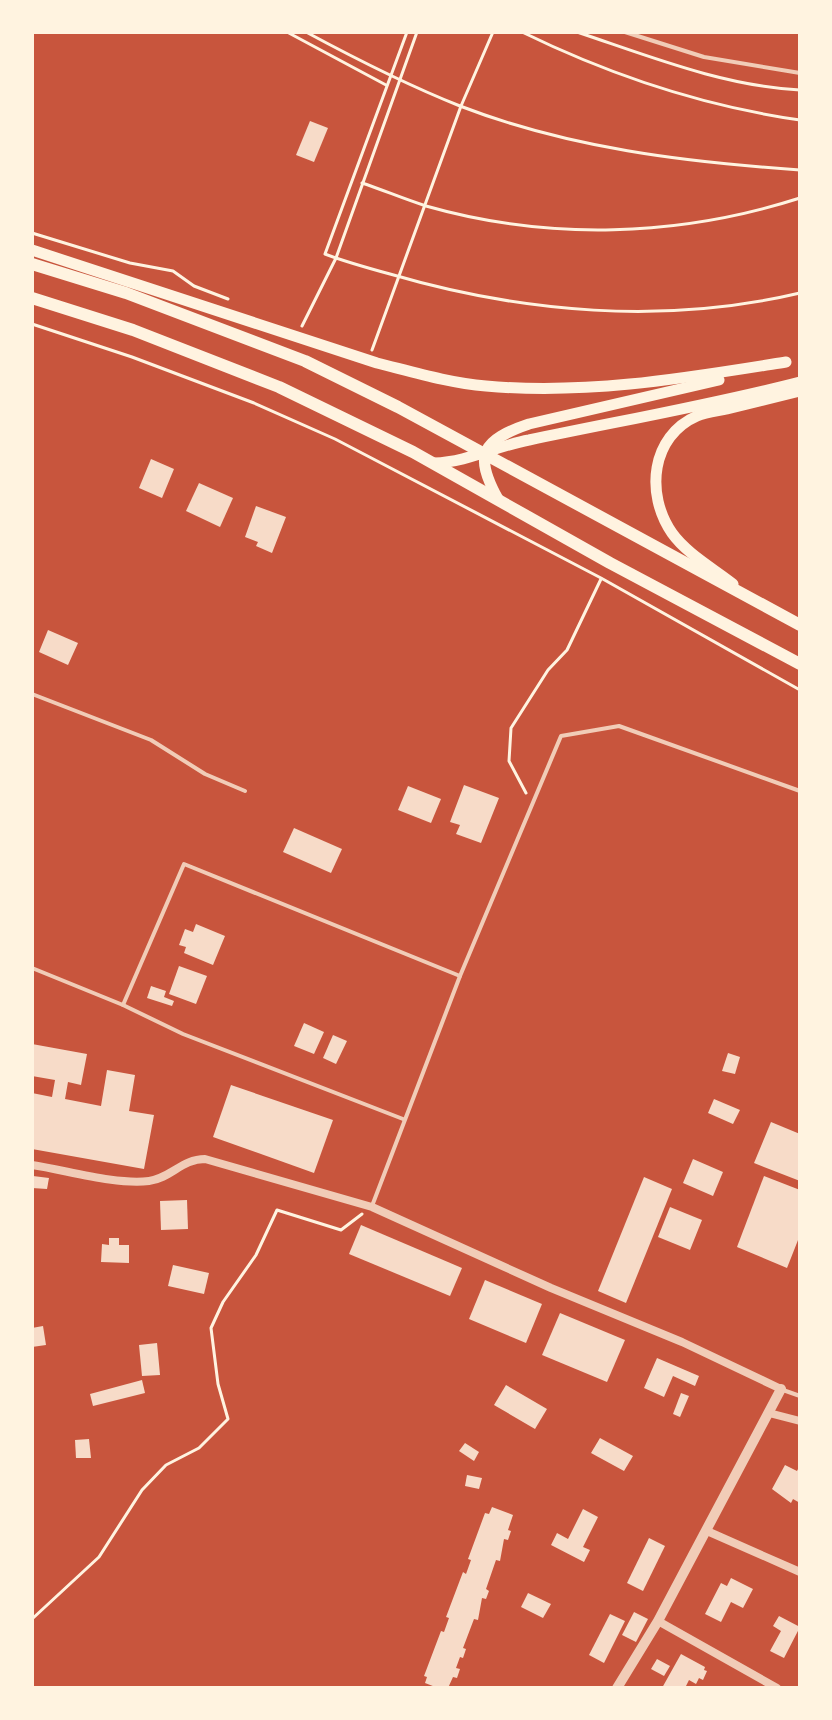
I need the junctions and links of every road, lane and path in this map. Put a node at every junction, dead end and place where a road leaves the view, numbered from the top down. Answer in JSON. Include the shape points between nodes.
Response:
{"nodes":[{"id":1,"x":287,"y":32,"type":"edge"},
{"id":2,"x":306,"y":32,"type":"edge"},
{"id":3,"x":407,"y":32,"type":"edge"},
{"id":4,"x":417,"y":32,"type":"edge"},
{"id":5,"x":493,"y":32,"type":"edge"},
{"id":6,"x":522,"y":32,"type":"edge"},
{"id":7,"x":577,"y":32,"type":"edge"},
{"id":8,"x":625,"y":32,"type":"edge"},
{"id":9,"x":800,"y":73,"type":"edge"},
{"id":10,"x":390,"y":75,"type":"junction"},
{"id":11,"x":399,"y":79,"type":"junction"},
{"id":12,"x":386,"y":85,"type":"junction"},
{"id":13,"x":800,"y":90,"type":"edge"},
{"id":14,"x":461,"y":106,"type":"junction"},
{"id":15,"x":800,"y":120,"type":"edge"},
{"id":16,"x":800,"y":170,"type":"edge"},
{"id":17,"x":362,"y":183,"type":"junction"},
{"id":18,"x":800,"y":198,"type":"edge"},
{"id":19,"x":425,"y":205,"type":"junction"},
{"id":20,"x":32,"y":233,"type":"edge"},
{"id":21,"x":32,"y":250,"type":"edge"},
{"id":22,"x":336,"y":258,"type":"junction"},
{"id":23,"x":32,"y":264,"type":"edge"},
{"id":24,"x":399,"y":277,"type":"junction"},
{"id":25,"x":800,"y":293,"type":"edge"},
{"id":26,"x":32,"y":298,"type":"edge"},
{"id":27,"x":235,"y":302,"type":"dead end"},
{"id":28,"x":32,"y":324,"type":"edge"},
{"id":29,"x":302,"y":327,"type":"dead end"},
{"id":30,"x":372,"y":350,"type":"dead end"},
{"id":31,"x":800,"y":358,"type":"edge"},
{"id":32,"x":786,"y":362,"type":"junction"},
{"id":33,"x":800,"y":382,"type":"edge"},
{"id":34,"x":800,"y":391,"type":"edge"},
{"id":35,"x":486,"y":454,"type":"junction"},
{"id":36,"x":434,"y":463,"type":"junction"},
{"id":37,"x":498,"y":499,"type":"junction"},
{"id":38,"x":610,"y":563,"type":"junction"},
{"id":39,"x":601,"y":578,"type":"junction"},
{"id":40,"x":747,"y":595,"type":"junction"},
{"id":41,"x":800,"y":625,"type":"edge"},
{"id":42,"x":800,"y":664,"type":"edge"},
{"id":43,"x":800,"y":690,"type":"edge"},
{"id":44,"x":32,"y":694,"type":"edge"},
{"id":45,"x":245,"y":791,"type":"dead end"},
{"id":46,"x":800,"y":791,"type":"edge"},
{"id":47,"x":532,"y":803,"type":"junction"},
{"id":48,"x":32,"y":968,"type":"edge"},
{"id":49,"x":460,"y":976,"type":"junction"},
{"id":50,"x":123,"y":1005,"type":"junction"},
{"id":51,"x":403,"y":1119,"type":"junction"},
{"id":52,"x":32,"y":1165,"type":"edge"},
{"id":53,"x":372,"y":1207,"type":"junction"},
{"id":54,"x":781,"y":1389,"type":"junction"},
{"id":55,"x":800,"y":1396,"type":"edge"},
{"id":56,"x":769,"y":1413,"type":"junction"},
{"id":57,"x":800,"y":1421,"type":"edge"},
{"id":58,"x":707,"y":1531,"type":"junction"},
{"id":59,"x":800,"y":1572,"type":"edge"},
{"id":60,"x":32,"y":1619,"type":"edge"},
{"id":61,"x":658,"y":1621,"type":"junction"},
{"id":62,"x":617,"y":1688,"type":"edge"},
{"id":63,"x":777,"y":1688,"type":"edge"}],
"edges":[{"from":1,"to":12,"type":"path"},
{"from":2,"to":10,"type":"path"},
{"from":3,"to":10,"type":"path"},
{"from":4,"to":11,"type":"path"},
{"from":5,"to":14,"type":"path"},
{"from":6,"to":15,"type":"path","via":[[581,61],[688,98]]},
{"from":7,"to":13,"type":"path","via":[[685,68]]},
{"from":8,"to":9,"type":"lane","via":[[704,57]]},
{"from":10,"to":11,"type":"path"},
{"from":10,"to":12,"type":"path"},
{"from":11,"to":14,"type":"path"},
{"from":11,"to":17,"type":"path"},
{"from":12,"to":22,"type":"path","via":[[325,254]]},
{"from":14,"to":16,"type":"path","via":[[624,152]]},
{"from":14,"to":19,"type":"path"},
{"from":17,"to":19,"type":"path"},
{"from":17,"to":22,"type":"path"},
{"from":18,"to":19,"type":"path","via":[[689,225],[619,232],[493,221]]},
{"from":19,"to":24,"type":"path"},
{"from":20,"to":27,"type":"path","via":[[173,271],[194,286]]},
{"from":21,"to":32,"type":"main road","via":[[377,363],[483,386],[599,388]]},
{"from":22,"to":24,"type":"path"},
{"from":22,"to":29,"type":"path"},
{"from":23,"to":35,"type":"main road","via":[[126,293],[305,361]]},
{"from":24,"to":25,"type":"path","via":[[521,304],[611,312],[699,309]]},
{"from":24,"to":30,"type":"path"},
{"from":26,"to":36,"type":"main road","via":[[133,330],[279,387]]},
{"from":28,"to":39,"type":"path","via":[[254,403],[335,439]]},
{"from":31,"to":32,"type":"main road"},
{"from":32,"to":35,"type":"main road","via":[[529,424],[494,439]]},
{"from":33,"to":35,"type":"main road","via":[[523,441]]},
{"from":34,"to":40,"type":"main road","via":[[698,416],[679,427],[657,461],[657,495],[673,534]]},
{"from":35,"to":36,"type":"main road"},
{"from":35,"to":37,"type":"main road","via":[[483,467]]},
{"from":35,"to":40,"type":"main road"},
{"from":36,"to":37,"type":"main road"},
{"from":37,"to":38,"type":"main road"},
{"from":38,"to":39,"type":"path"},
{"from":38,"to":42,"type":"main road"},
{"from":39,"to":43,"type":"path"},
{"from":39,"to":47,"type":"path","via":[[567,650],[511,728],[509,761]]},
{"from":40,"to":41,"type":"main road"},
{"from":44,"to":45,"type":"lane","via":[[151,740],[205,774]]},
{"from":46,"to":47,"type":"lane","via":[[619,726],[561,736]]},
{"from":47,"to":49,"type":"lane"},
{"from":48,"to":50,"type":"lane"},
{"from":49,"to":50,"type":"lane","via":[[184,864]]},
{"from":49,"to":51,"type":"lane"},
{"from":50,"to":51,"type":"lane","via":[[183,1034]]},
{"from":51,"to":53,"type":"lane"},
{"from":52,"to":53,"type":"street","via":[[147,1181],[193,1159],[205,1159]]},
{"from":53,"to":54,"type":"street"},
{"from":53,"to":60,"type":"path","via":[[341,1230],[277,1210],[211,1328],[228,1419],[199,1448],[166,1465],[142,1490],[99,1557]]},
{"from":54,"to":55,"type":"lane"},
{"from":54,"to":56,"type":"street"},
{"from":56,"to":57,"type":"street"},
{"from":56,"to":58,"type":"street"},
{"from":58,"to":59,"type":"street"},
{"from":58,"to":61,"type":"street"},
{"from":61,"to":62,"type":"street"},
{"from":61,"to":63,"type":"street"}]}
